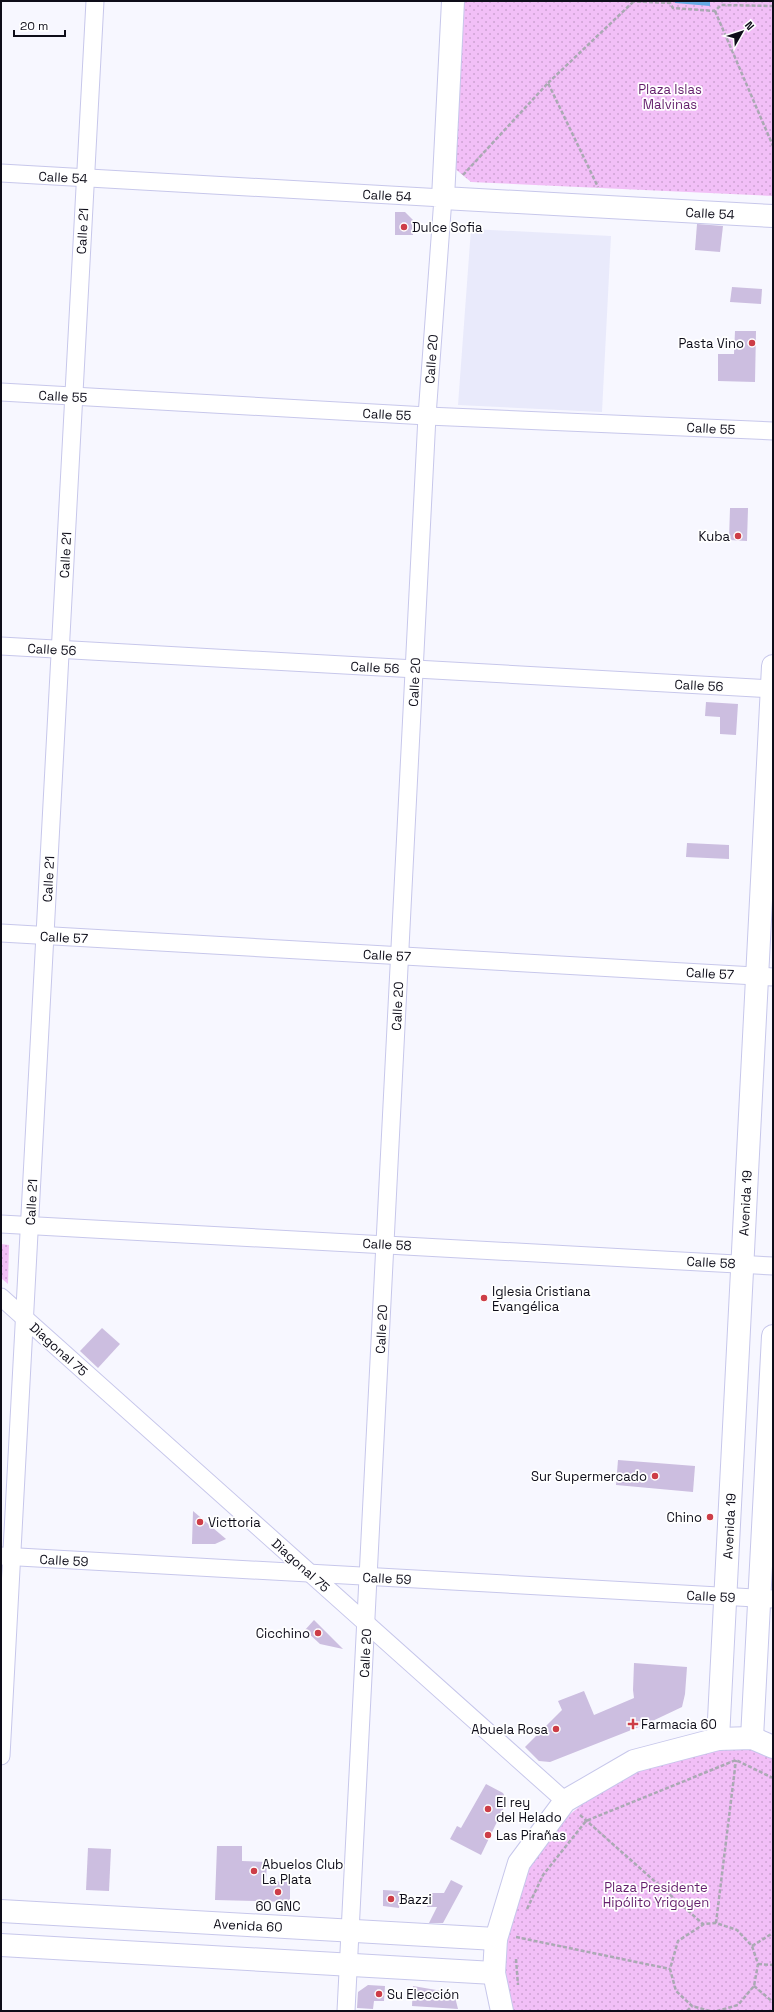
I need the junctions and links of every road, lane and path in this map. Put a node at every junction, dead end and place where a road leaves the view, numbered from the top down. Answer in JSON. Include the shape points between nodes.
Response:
{"nodes":[{"id":1,"x":95,"y":1,"type":"edge"},
{"id":2,"x":453,"y":1,"type":"edge"},
{"id":3,"x":625,"y":1,"type":"edge"},
{"id":4,"x":633,"y":1,"type":"edge"},
{"id":5,"x":773,"y":6,"type":"edge"},
{"id":6,"x":715,"y":11,"type":"junction"},
{"id":7,"x":548,"y":83,"type":"junction"},
{"id":8,"x":773,"y":146,"type":"edge"},
{"id":9,"x":1,"y":173,"type":"edge"},
{"id":10,"x":85,"y":178,"type":"junction"},
{"id":11,"x":443,"y":198,"type":"junction"},
{"id":12,"x":608,"y":207,"type":"junction"},
{"id":13,"x":773,"y":216,"type":"edge"},
{"id":14,"x":1,"y":392,"type":"edge"},
{"id":15,"x":74,"y":396,"type":"junction"},
{"id":16,"x":427,"y":416,"type":"junction"},
{"id":17,"x":773,"y":431,"type":"edge"},
{"id":18,"x":1,"y":646,"type":"edge"},
{"id":19,"x":60,"y":650,"type":"junction"},
{"id":20,"x":773,"y":666,"type":"edge"},
{"id":21,"x":414,"y":669,"type":"junction"},
{"id":22,"x":772,"y":689,"type":"edge"},
{"id":23,"x":1,"y":933,"type":"edge"},
{"id":24,"x":45,"y":936,"type":"junction"},
{"id":25,"x":400,"y":956,"type":"junction"},
{"id":26,"x":765,"y":976,"type":"edge"},
{"id":27,"x":1,"y":1224,"type":"edge"},
{"id":28,"x":29,"y":1224,"type":"junction"},
{"id":29,"x":385,"y":1244,"type":"junction"},
{"id":30,"x":742,"y":1264,"type":"junction"},
{"id":31,"x":773,"y":1266,"type":"edge"},
{"id":32,"x":1,"y":1297,"type":"edge"},
{"id":33,"x":26,"y":1319,"type":"junction"},
{"id":34,"x":773,"y":1336,"type":"edge"},
{"id":35,"x":6,"y":1556,"type":"edge"},
{"id":36,"x":311,"y":1574,"type":"junction"},
{"id":37,"x":368,"y":1576,"type":"junction"},
{"id":38,"x":725,"y":1596,"type":"junction"},
{"id":39,"x":766,"y":1599,"type":"edge"},
{"id":40,"x":367,"y":1624,"type":"junction"},
{"id":41,"x":752,"y":1738,"type":"junction"},
{"id":42,"x":718,"y":1740,"type":"junction"},
{"id":43,"x":773,"y":1747,"type":"edge"},
{"id":44,"x":1,"y":1756,"type":"edge"},
{"id":45,"x":736,"y":1760,"type":"junction"},
{"id":46,"x":773,"y":1778,"type":"edge"},
{"id":47,"x":565,"y":1801,"type":"junction"},
{"id":48,"x":586,"y":1821,"type":"junction"},
{"id":49,"x":1,"y":1911,"type":"edge"},
{"id":50,"x":524,"y":1916,"type":"dead end"},
{"id":51,"x":716,"y":1923,"type":"junction"},
{"id":52,"x":704,"y":1924,"type":"junction"},
{"id":53,"x":517,"y":1929,"type":"dead end"},
{"id":54,"x":350,"y":1931,"type":"junction"},
{"id":55,"x":773,"y":1933,"type":"edge"},
{"id":56,"x":508,"y":1939,"type":"junction"},
{"id":57,"x":1,"y":1945,"type":"edge"},
{"id":58,"x":752,"y":1946,"type":"junction"},
{"id":59,"x":515,"y":1954,"type":"dead end"},
{"id":60,"x":758,"y":1964,"type":"junction"},
{"id":61,"x":348,"y":1965,"type":"junction"},
{"id":62,"x":773,"y":1965,"type":"edge"},
{"id":63,"x":670,"y":1969,"type":"junction"},
{"id":64,"x":494,"y":1973,"type":"junction"},
{"id":65,"x":754,"y":1986,"type":"junction"},
{"id":66,"x":518,"y":1989,"type":"dead end"},
{"id":67,"x":773,"y":2002,"type":"edge"},
{"id":68,"x":692,"y":2006,"type":"junction"},
{"id":69,"x":346,"y":2011,"type":"edge"},
{"id":70,"x":502,"y":2011,"type":"edge"},
{"id":71,"x":687,"y":2011,"type":"edge"},
{"id":72,"x":710,"y":2011,"type":"edge"},
{"id":73,"x":717,"y":2011,"type":"edge"}],
"edges":[{"from":1,"to":10,"type":"street","name":"Calle 21"},
{"from":2,"to":11,"type":"main road","name":"Calle 20"},
{"from":3,"to":4,"type":"path"},
{"from":4,"to":6,"type":"path","via":[[670,3],[673,8]]},
{"from":4,"to":7,"type":"path"},
{"from":5,"to":6,"type":"path","via":[[721,5]]},
{"from":6,"to":8,"type":"path"},
{"from":7,"to":11,"type":"path"},
{"from":7,"to":12,"type":"path"},
{"from":9,"to":10,"type":"street","name":"Calle 54"},
{"from":10,"to":11,"type":"street","name":"Calle 54"},
{"from":10,"to":15,"type":"street","name":"Calle 21"},
{"from":11,"to":12,"type":"main road","name":"Calle 54"},
{"from":11,"to":16,"type":"street","name":"Calle 20"},
{"from":12,"to":13,"type":"main road","name":"Calle 54"},
{"from":14,"to":15,"type":"street","name":"Calle 55"},
{"from":15,"to":16,"type":"street","name":"Calle 55"},
{"from":15,"to":19,"type":"street","name":"Calle 21"},
{"from":16,"to":17,"type":"street","name":"Calle 55"},
{"from":16,"to":21,"type":"street","name":"Calle 20"},
{"from":18,"to":19,"type":"street","name":"Calle 56"},
{"from":19,"to":21,"type":"street","name":"Calle 56"},
{"from":19,"to":24,"type":"street","name":"Calle 21"},
{"from":20,"to":22,"type":"main road","name":"Avenida 19"},
{"from":21,"to":22,"type":"street","name":"Calle 56"},
{"from":21,"to":25,"type":"street","name":"Calle 20"},
{"from":22,"to":26,"type":"main road","name":"Avenida 19"},
{"from":23,"to":24,"type":"street","name":"Calle 57"},
{"from":24,"to":25,"type":"street","name":"Calle 57"},
{"from":24,"to":28,"type":"street","name":"Calle 21"},
{"from":25,"to":26,"type":"street","name":"Calle 57"},
{"from":25,"to":29,"type":"street","name":"Calle 20"},
{"from":26,"to":30,"type":"main road","name":"Avenida 19"},
{"from":27,"to":28,"type":"street","name":"Calle 58"},
{"from":28,"to":29,"type":"street","name":"Calle 58"},
{"from":28,"to":33,"type":"street","name":"Calle 21"},
{"from":29,"to":30,"type":"street","name":"Calle 58"},
{"from":29,"to":37,"type":"street","name":"Calle 20"},
{"from":30,"to":31,"type":"street","name":"Calle 58"},
{"from":30,"to":38,"type":"main road","name":"Avenida 19"},
{"from":32,"to":33,"type":"street","name":"Diagonal 75"},
{"from":33,"to":35,"type":"street","name":"Calle 21"},
{"from":33,"to":36,"type":"street","name":"Diagonal 75"},
{"from":34,"to":39,"type":"main road"},
{"from":35,"to":36,"type":"street","name":"Calle 59"},
{"from":35,"to":44,"type":"street","name":"Calle 21"},
{"from":36,"to":37,"type":"street","name":"Calle 59"},
{"from":36,"to":40,"type":"street","name":"Diagonal 75"},
{"from":37,"to":38,"type":"street","name":"Calle 59"},
{"from":37,"to":40,"type":"street","name":"Calle 20"},
{"from":38,"to":39,"type":"street","name":"Calle 59"},
{"from":38,"to":42,"type":"main road","name":"Avenida 19"},
{"from":39,"to":41,"type":"main road"},
{"from":40,"to":47,"type":"street","name":"Diagonal 75"},
{"from":40,"to":54,"type":"street","name":"Calle 20"},
{"from":41,"to":42,"type":"main road"},
{"from":41,"to":43,"type":"main road"},
{"from":42,"to":47,"type":"main road","via":[[634,1761]]},
{"from":45,"to":46,"type":"path"},
{"from":45,"to":48,"type":"path"},
{"from":45,"to":51,"type":"path"},
{"from":47,"to":48,"type":"path"},
{"from":47,"to":56,"type":"main road","via":[[519,1863]]},
{"from":48,"to":50,"type":"path","via":[[543,1875]]},
{"from":48,"to":52,"type":"path"},
{"from":49,"to":54,"type":"main road","name":"Avenida 60"},
{"from":51,"to":52,"type":"path"},
{"from":51,"to":58,"type":"path","via":[[737,1930]]},
{"from":52,"to":63,"type":"path","via":[[678,1941]]},
{"from":53,"to":56,"type":"path"},
{"from":54,"to":56,"type":"main road","name":"Avenida 60"},
{"from":54,"to":61,"type":"street","name":"Calle 20"},
{"from":55,"to":58,"type":"path"},
{"from":56,"to":63,"type":"path"},
{"from":56,"to":64,"type":"main road"},
{"from":57,"to":61,"type":"main road"},
{"from":58,"to":60,"type":"path"},
{"from":59,"to":66,"type":"path"},
{"from":60,"to":62,"type":"path"},
{"from":60,"to":65,"type":"path"},
{"from":61,"to":64,"type":"main road"},
{"from":61,"to":69,"type":"street","name":"Calle 20"},
{"from":63,"to":68,"type":"path","via":[[676,1991]]},
{"from":64,"to":70,"type":"main road"},
{"from":65,"to":67,"type":"path"},
{"from":65,"to":73,"type":"path","via":[[738,2005]]},
{"from":68,"to":71,"type":"path"},
{"from":68,"to":72,"type":"path"}]}
